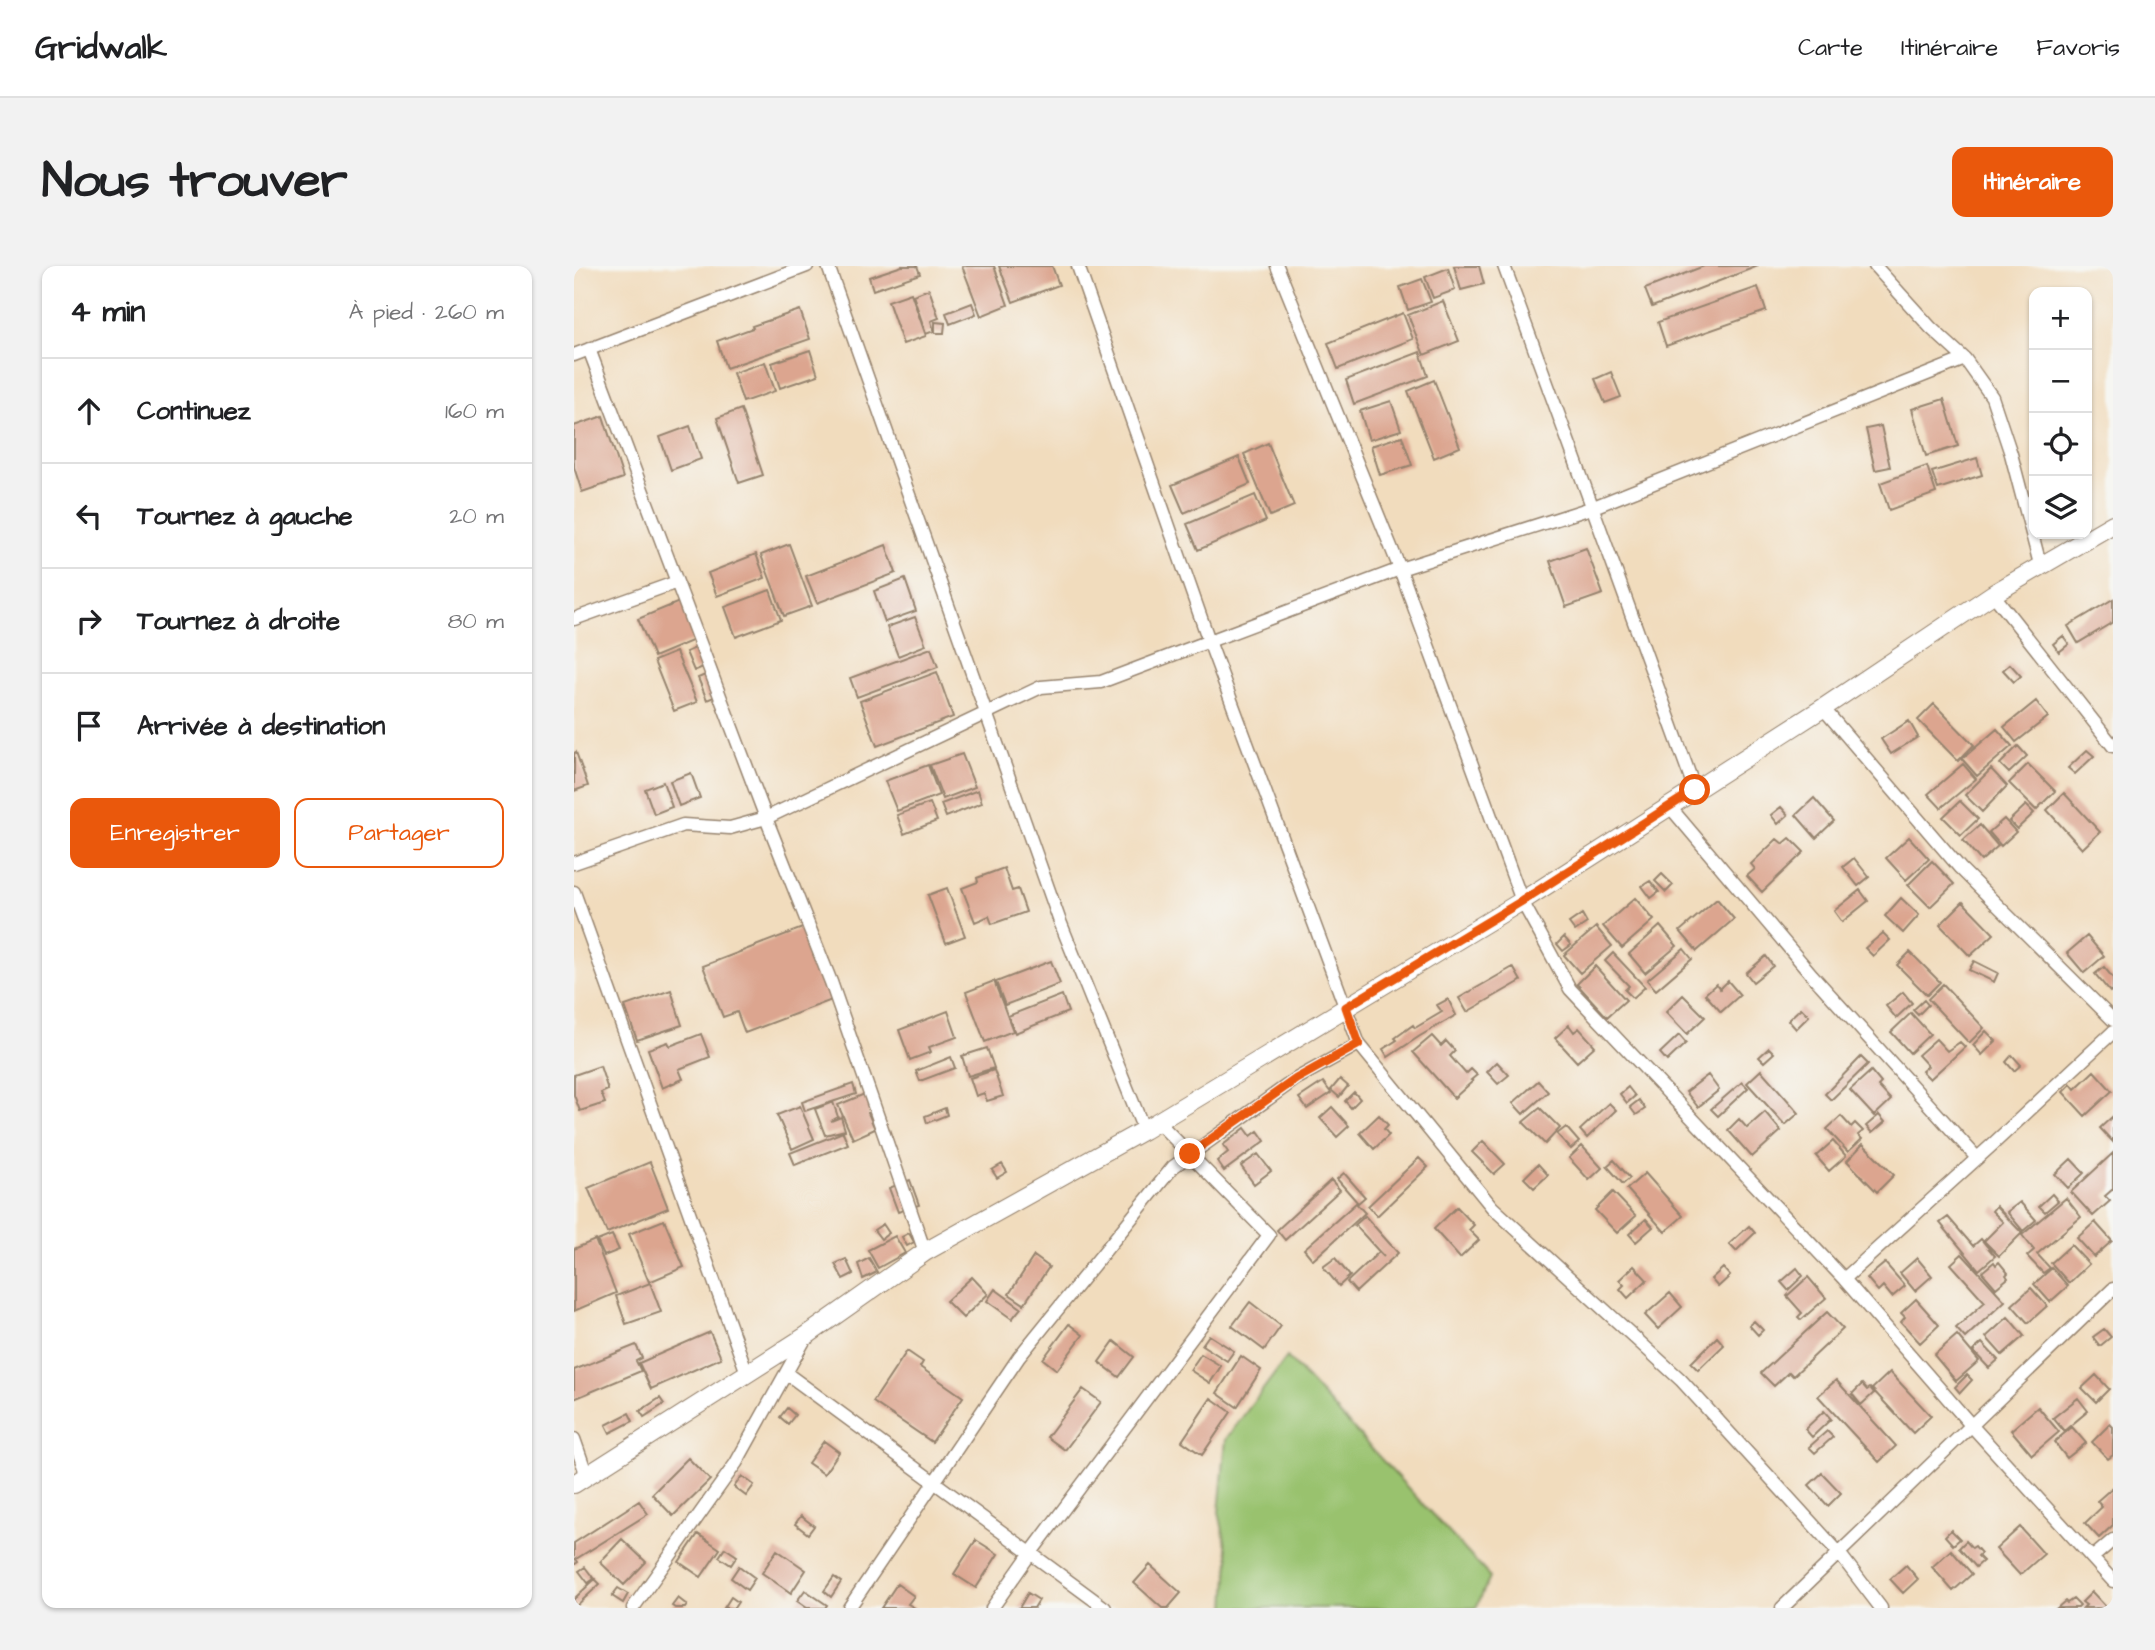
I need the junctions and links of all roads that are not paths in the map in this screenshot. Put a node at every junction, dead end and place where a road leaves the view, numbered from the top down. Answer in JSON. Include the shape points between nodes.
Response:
{"nodes":[{"id":1,"x":807,"y":266,"type":"edge"},
{"id":2,"x":828,"y":266,"type":"edge"},
{"id":3,"x":1078,"y":266,"type":"edge"},
{"id":4,"x":1277,"y":266,"type":"edge"},
{"id":5,"x":1504,"y":266,"type":"edge"},
{"id":6,"x":1875,"y":266,"type":"edge"},
{"id":7,"x":589,"y":349,"type":"junction"},
{"id":8,"x":574,"y":355,"type":"edge"},
{"id":9,"x":1965,"y":359,"type":"junction"},
{"id":10,"x":1591,"y":508,"type":"junction"},
{"id":11,"x":2113,"y":524,"type":"edge"},
{"id":12,"x":2041,"y":568,"type":"junction"},
{"id":13,"x":1400,"y":569,"type":"junction"},
{"id":14,"x":677,"y":582,"type":"junction"},
{"id":15,"x":1993,"y":594,"type":"junction"},
{"id":16,"x":574,"y":619,"type":"edge"},
{"id":17,"x":1209,"y":641,"type":"junction"},
{"id":18,"x":1823,"y":708,"type":"junction"},
{"id":19,"x":986,"y":714,"type":"junction"},
{"id":20,"x":2113,"y":746,"type":"edge"},
{"id":21,"x":1695,"y":790,"type":"junction"},
{"id":22,"x":1670,"y":807,"type":"junction"},
{"id":23,"x":766,"y":818,"type":"junction"},
{"id":24,"x":574,"y":863,"type":"edge"},
{"id":25,"x":574,"y":892,"type":"edge"},
{"id":26,"x":1522,"y":901,"type":"junction"},
{"id":27,"x":1346,"y":1007,"type":"junction"},
{"id":28,"x":2113,"y":1020,"type":"edge"},
{"id":29,"x":2113,"y":1032,"type":"edge"},
{"id":30,"x":1359,"y":1044,"type":"junction"},
{"id":31,"x":1151,"y":1126,"type":"junction"},
{"id":32,"x":1190,"y":1154,"type":"junction"},
{"id":33,"x":1977,"y":1158,"type":"junction"},
{"id":34,"x":925,"y":1252,"type":"junction"},
{"id":35,"x":1844,"y":1279,"type":"junction"},
{"id":36,"x":2113,"y":1289,"type":"edge"},
{"id":37,"x":806,"y":1336,"type":"junction"},
{"id":38,"x":747,"y":1373,"type":"junction"},
{"id":39,"x":786,"y":1373,"type":"junction"},
{"id":40,"x":1971,"y":1425,"type":"junction"},
{"id":41,"x":574,"y":1439,"type":"edge"},
{"id":42,"x":581,"y":1480,"type":"edge"},
{"id":43,"x":935,"y":1482,"type":"junction"},
{"id":44,"x":2113,"y":1540,"type":"edge"},
{"id":45,"x":1839,"y":1553,"type":"junction"},
{"id":46,"x":1030,"y":1554,"type":"junction"},
{"id":47,"x":2092,"y":1559,"type":"junction"},
{"id":48,"x":2113,"y":1581,"type":"edge"},
{"id":49,"x":633,"y":1608,"type":"edge"},
{"id":50,"x":849,"y":1608,"type":"edge"},
{"id":51,"x":992,"y":1608,"type":"edge"},
{"id":52,"x":1105,"y":1608,"type":"edge"},
{"id":53,"x":1782,"y":1608,"type":"edge"},
{"id":54,"x":1881,"y":1608,"type":"edge"}],
"edges":[{"from":1,"to":7,"type":"street"},
{"from":2,"to":19,"type":"street"},
{"from":3,"to":17,"type":"street"},
{"from":4,"to":13,"type":"street"},
{"from":5,"to":10,"type":"street"},
{"from":6,"to":9,"type":"street"},
{"from":7,"to":8,"type":"street"},
{"from":7,"to":14,"type":"street"},
{"from":9,"to":10,"type":"street"},
{"from":9,"to":12,"type":"street","via":[[1992,397]]},
{"from":10,"to":13,"type":"street"},
{"from":10,"to":21,"type":"street"},
{"from":11,"to":12,"type":"main road"},
{"from":12,"to":15,"type":"main road"},
{"from":13,"to":17,"type":"street"},
{"from":13,"to":26,"type":"street"},
{"from":14,"to":16,"type":"street"},
{"from":14,"to":23,"type":"street"},
{"from":15,"to":18,"type":"main road"},
{"from":15,"to":20,"type":"street"},
{"from":17,"to":19,"type":"street","via":[[1101,682],[1041,687]]},
{"from":17,"to":27,"type":"street"},
{"from":18,"to":21,"type":"main road"},
{"from":18,"to":28,"type":"street","via":[[1960,868]]},
{"from":19,"to":23,"type":"street"},
{"from":19,"to":31,"type":"street","via":[[1059,919]]},
{"from":21,"to":22,"type":"main road"},
{"from":22,"to":26,"type":"main road"},
{"from":22,"to":33,"type":"street","via":[[1812,975]]},
{"from":23,"to":24,"type":"street","via":[[730,828],[683,825]]},
{"from":23,"to":34,"type":"street","via":[[831,982]]},
{"from":25,"to":38,"type":"street"},
{"from":26,"to":27,"type":"main road"},
{"from":26,"to":35,"type":"street","via":[[1570,989]]},
{"from":27,"to":30,"type":"street"},
{"from":27,"to":31,"type":"main road"},
{"from":29,"to":33,"type":"street"},
{"from":30,"to":32,"type":"street","via":[[1296,1079]]},
{"from":30,"to":45,"type":"street","via":[[1492,1207],[1681,1380]]},
{"from":31,"to":32,"type":"street"},
{"from":31,"to":34,"type":"main road"},
{"from":32,"to":43,"type":"street","via":[[1173,1167],[1019,1357]]},
{"from":32,"to":46,"type":"street","via":[[1269,1235]]},
{"from":33,"to":35,"type":"street"},
{"from":34,"to":37,"type":"main road"},
{"from":35,"to":40,"type":"street"},
{"from":36,"to":40,"type":"street"},
{"from":37,"to":38,"type":"main road"},
{"from":37,"to":39,"type":"street"},
{"from":38,"to":42,"type":"main road"},
{"from":39,"to":43,"type":"street"},
{"from":39,"to":49,"type":"street","via":[[736,1463]]},
{"from":40,"to":45,"type":"street"},
{"from":40,"to":47,"type":"street"},
{"from":41,"to":42,"type":"street"},
{"from":43,"to":46,"type":"street"},
{"from":43,"to":50,"type":"street"},
{"from":44,"to":47,"type":"street"},
{"from":45,"to":53,"type":"street"},
{"from":45,"to":54,"type":"street"},
{"from":46,"to":51,"type":"street"},
{"from":46,"to":52,"type":"street"},
{"from":47,"to":48,"type":"street"}]}
